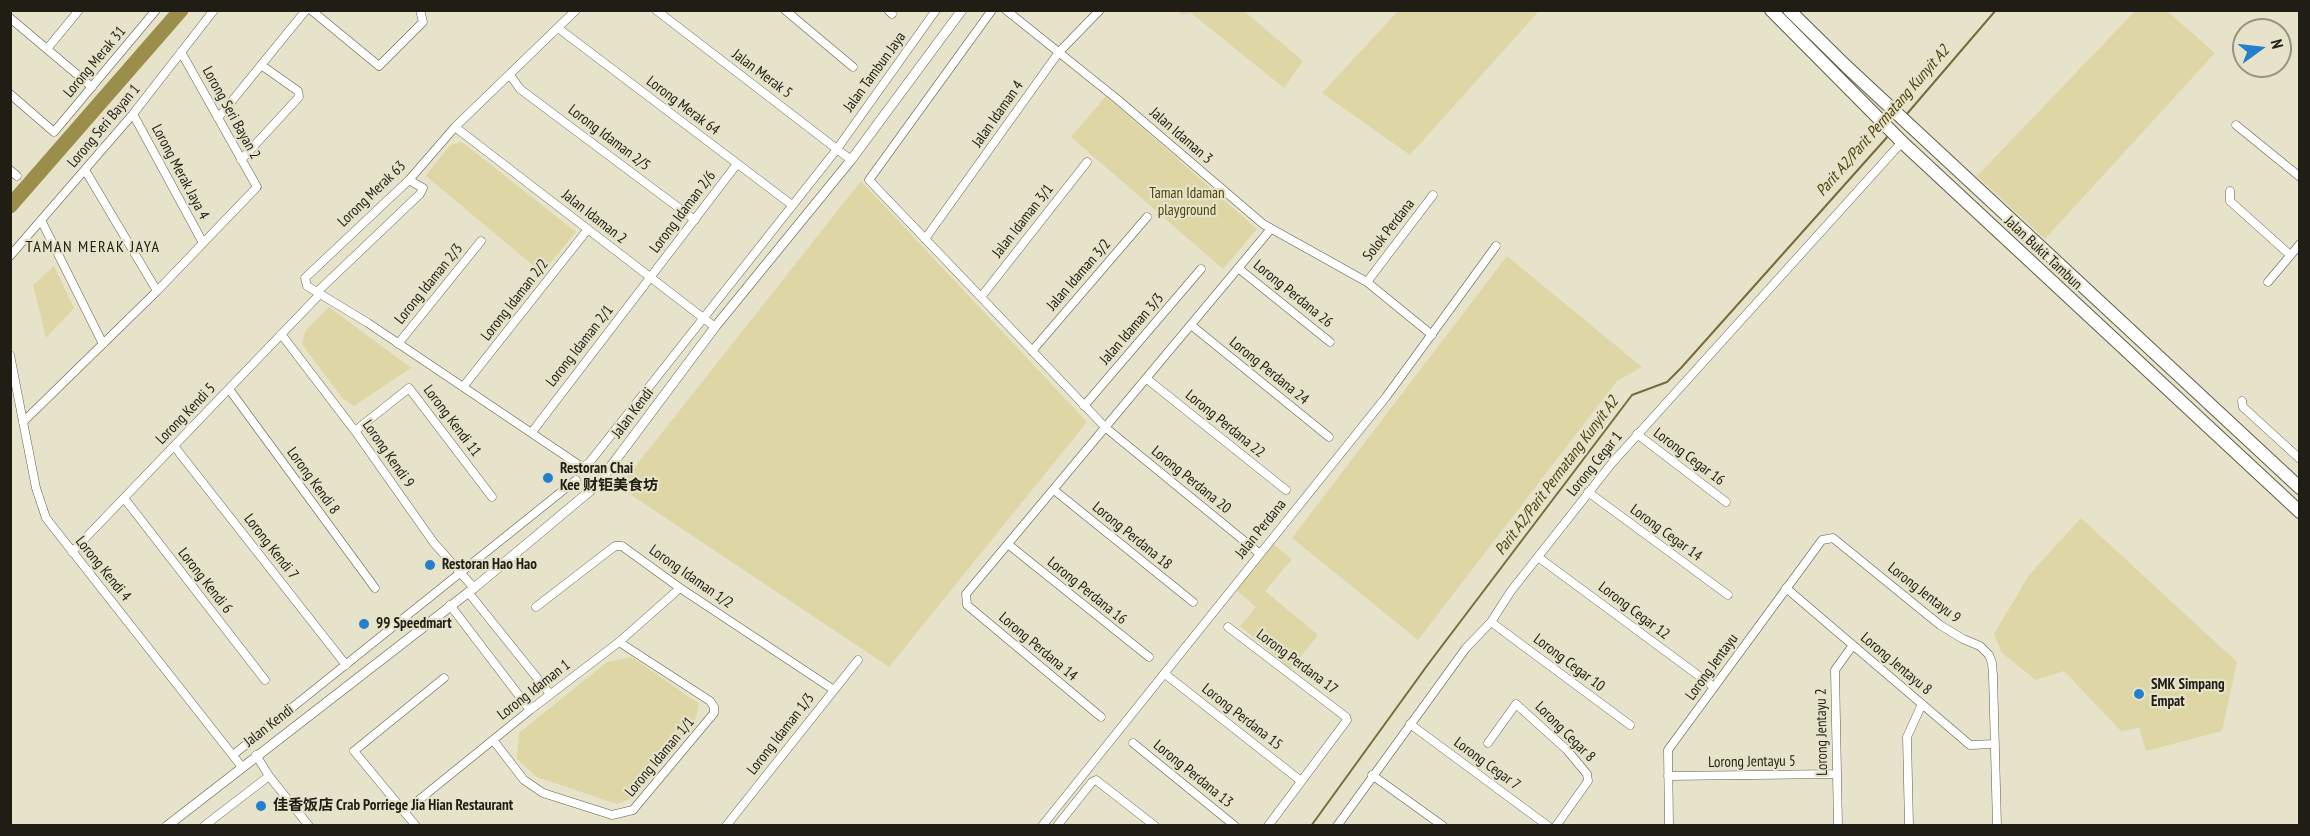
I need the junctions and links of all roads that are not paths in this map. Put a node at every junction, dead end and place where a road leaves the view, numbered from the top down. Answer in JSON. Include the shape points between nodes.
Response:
{"nodes":[{"id":1,"x":79,"y":10,"type":"edge"},
{"id":2,"x":156,"y":10,"type":"edge"},
{"id":3,"x":214,"y":10,"type":"edge"},
{"id":4,"x":306,"y":10,"type":"edge"},
{"id":5,"x":311,"y":10,"type":"edge"},
{"id":6,"x":576,"y":10,"type":"edge"},
{"id":7,"x":656,"y":10,"type":"edge"},
{"id":8,"x":785,"y":10,"type":"edge"},
{"id":9,"x":936,"y":10,"type":"edge"},
{"id":10,"x":962,"y":10,"type":"edge"},
{"id":11,"x":992,"y":10,"type":"edge"},
{"id":12,"x":1006,"y":10,"type":"edge"},
{"id":13,"x":1100,"y":10,"type":"edge"},
{"id":14,"x":1771,"y":10,"type":"edge"},
{"id":15,"x":1789,"y":10,"type":"edge"},
{"id":16,"x":422,"y":13,"type":"edge"},
{"id":17,"x":10,"y":18,"type":"edge"},
{"id":18,"x":558,"y":28,"type":"junction"},
{"id":19,"x":47,"y":49,"type":"junction"},
{"id":20,"x":181,"y":52,"type":"junction"},
{"id":21,"x":1059,"y":52,"type":"junction"},
{"id":22,"x":261,"y":65,"type":"junction"},
{"id":23,"x":853,"y":67,"type":"dead end"},
{"id":24,"x":510,"y":75,"type":"junction"},
{"id":25,"x":92,"y":87,"type":"junction"},
{"id":26,"x":10,"y":94,"type":"edge"},
{"id":27,"x":133,"y":114,"type":"junction"},
{"id":28,"x":218,"y":118,"type":"junction"},
{"id":29,"x":2236,"y":125,"type":"dead end"},
{"id":30,"x":455,"y":127,"type":"junction"},
{"id":31,"x":1901,"y":140,"type":"junction"},
{"id":32,"x":837,"y":149,"type":"junction"},
{"id":33,"x":241,"y":160,"type":"junction"},
{"id":34,"x":851,"y":160,"type":"junction"},
{"id":35,"x":1087,"y":162,"type":"dead end"},
{"id":36,"x":737,"y":164,"type":"junction"},
{"id":37,"x":85,"y":170,"type":"junction"},
{"id":38,"x":2300,"y":177,"type":"edge"},
{"id":39,"x":409,"y":180,"type":"junction"},
{"id":40,"x":2230,"y":191,"type":"dead end"},
{"id":41,"x":1434,"y":195,"type":"dead end"},
{"id":42,"x":792,"y":205,"type":"junction"},
{"id":43,"x":1147,"y":217,"type":"dead end"},
{"id":44,"x":695,"y":220,"type":"junction"},
{"id":45,"x":42,"y":222,"type":"junction"},
{"id":46,"x":588,"y":229,"type":"junction"},
{"id":47,"x":1270,"y":230,"type":"junction"},
{"id":48,"x":925,"y":239,"type":"junction"},
{"id":49,"x":481,"y":241,"type":"dead end"},
{"id":50,"x":203,"y":243,"type":"junction"},
{"id":51,"x":2300,"y":244,"type":"edge"},
{"id":52,"x":1496,"y":246,"type":"dead end"},
{"id":53,"x":2290,"y":255,"type":"junction"},
{"id":54,"x":10,"y":256,"type":"edge"},
{"id":55,"x":1238,"y":268,"type":"junction"},
{"id":56,"x":1201,"y":269,"type":"dead end"},
{"id":57,"x":650,"y":277,"type":"junction"},
{"id":58,"x":1366,"y":282,"type":"junction"},
{"id":59,"x":2268,"y":282,"type":"dead end"},
{"id":60,"x":157,"y":291,"type":"junction"},
{"id":61,"x":319,"y":293,"type":"junction"},
{"id":62,"x":981,"y":297,"type":"junction"},
{"id":63,"x":703,"y":318,"type":"junction"},
{"id":64,"x":1191,"y":325,"type":"junction"},
{"id":65,"x":716,"y":327,"type":"junction"},
{"id":66,"x":281,"y":334,"type":"junction"},
{"id":67,"x":1432,"y":335,"type":"junction"},
{"id":68,"x":1330,"y":342,"type":"dead end"},
{"id":69,"x":104,"y":344,"type":"junction"},
{"id":70,"x":398,"y":344,"type":"junction"},
{"id":71,"x":1032,"y":351,"type":"junction"},
{"id":72,"x":10,"y":355,"type":"edge"},
{"id":73,"x":1147,"y":378,"type":"junction"},
{"id":74,"x":463,"y":387,"type":"junction"},
{"id":75,"x":229,"y":389,"type":"junction"},
{"id":76,"x":2242,"y":401,"type":"dead end"},
{"id":77,"x":1084,"y":406,"type":"junction"},
{"id":78,"x":23,"y":422,"type":"junction"},
{"id":79,"x":1106,"y":428,"type":"junction"},
{"id":80,"x":355,"y":431,"type":"junction"},
{"id":81,"x":532,"y":432,"type":"junction"},
{"id":82,"x":1637,"y":434,"type":"junction"},
{"id":83,"x":1329,"y":437,"type":"dead end"},
{"id":84,"x":174,"y":446,"type":"junction"},
{"id":85,"x":2300,"y":459,"type":"edge"},
{"id":86,"x":576,"y":480,"type":"dead end"},
{"id":87,"x":2300,"y":488,"type":"edge"},
{"id":88,"x":1054,"y":490,"type":"junction"},
{"id":89,"x":1286,"y":490,"type":"dead end"},
{"id":90,"x":1588,"y":492,"type":"junction"},
{"id":91,"x":492,"y":497,"type":"dead end"},
{"id":92,"x":124,"y":498,"type":"junction"},
{"id":93,"x":1726,"y":502,"type":"dead end"},
{"id":94,"x":2300,"y":512,"type":"edge"},
{"id":95,"x":1822,"y":540,"type":"joint"},
{"id":96,"x":1009,"y":545,"type":"junction"},
{"id":97,"x":72,"y":552,"type":"junction"},
{"id":98,"x":1259,"y":553,"type":"junction"},
{"id":99,"x":1538,"y":556,"type":"junction"},
{"id":100,"x":459,"y":573,"type":"junction"},
{"id":101,"x":375,"y":588,"type":"dead end"},
{"id":102,"x":680,"y":588,"type":"junction"},
{"id":103,"x":1786,"y":588,"type":"junction"},
{"id":104,"x":471,"y":590,"type":"junction"},
{"id":105,"x":1728,"y":595,"type":"dead end"},
{"id":106,"x":1193,"y":602,"type":"dead end"},
{"id":107,"x":450,"y":605,"type":"junction"},
{"id":108,"x":536,"y":607,"type":"dead end"},
{"id":109,"x":1491,"y":622,"type":"junction"},
{"id":110,"x":1228,"y":627,"type":"dead end"},
{"id":111,"x":619,"y":642,"type":"junction"},
{"id":112,"x":1853,"y":645,"type":"junction"},
{"id":113,"x":1149,"y":657,"type":"dead end"},
{"id":114,"x":858,"y":660,"type":"dead end"},
{"id":115,"x":346,"y":665,"type":"junction"},
{"id":116,"x":1165,"y":674,"type":"junction"},
{"id":117,"x":444,"y":678,"type":"dead end"},
{"id":118,"x":265,"y":680,"type":"dead end"},
{"id":119,"x":1714,"y":687,"type":"junction"},
{"id":120,"x":834,"y":690,"type":"junction"},
{"id":121,"x":550,"y":694,"type":"junction"},
{"id":122,"x":1922,"y":704,"type":"junction"},
{"id":123,"x":530,"y":710,"type":"junction"},
{"id":124,"x":1101,"y":717,"type":"dead end"},
{"id":125,"x":1410,"y":724,"type":"junction"},
{"id":126,"x":1630,"y":725,"type":"dead end"},
{"id":127,"x":493,"y":740,"type":"junction"},
{"id":128,"x":1133,"y":742,"type":"dead end"},
{"id":129,"x":1488,"y":743,"type":"dead end"},
{"id":130,"x":1995,"y":744,"type":"junction"},
{"id":131,"x":233,"y":755,"type":"junction"},
{"id":132,"x":256,"y":755,"type":"junction"},
{"id":133,"x":242,"y":767,"type":"junction"},
{"id":134,"x":1837,"y":774,"type":"junction"},
{"id":135,"x":1372,"y":775,"type":"junction"},
{"id":136,"x":269,"y":776,"type":"junction"},
{"id":137,"x":1668,"y":776,"type":"junction"},
{"id":138,"x":1302,"y":781,"type":"junction"},
{"id":139,"x":404,"y":812,"type":"junction"},
{"id":140,"x":167,"y":825,"type":"edge"},
{"id":141,"x":205,"y":825,"type":"edge"},
{"id":142,"x":309,"y":825,"type":"edge"},
{"id":143,"x":416,"y":825,"type":"edge"},
{"id":144,"x":726,"y":825,"type":"edge"},
{"id":145,"x":1042,"y":825,"type":"edge"},
{"id":146,"x":1057,"y":825,"type":"edge"},
{"id":147,"x":1155,"y":825,"type":"edge"},
{"id":148,"x":1235,"y":825,"type":"edge"},
{"id":149,"x":1268,"y":825,"type":"edge"},
{"id":150,"x":1337,"y":825,"type":"edge"},
{"id":151,"x":1443,"y":825,"type":"edge"},
{"id":152,"x":1548,"y":825,"type":"edge"},
{"id":153,"x":1556,"y":825,"type":"edge"},
{"id":154,"x":1669,"y":825,"type":"edge"},
{"id":155,"x":1838,"y":825,"type":"edge"},
{"id":156,"x":1909,"y":825,"type":"edge"},
{"id":157,"x":1997,"y":825,"type":"edge"}],
"edges":[{"from":1,"to":19,"type":"street"},
{"from":2,"to":25,"type":"street","name":"Lorong Merak 31"},
{"from":3,"to":20,"type":"street","name":"Lorong Seri Bayan 1"},
{"from":4,"to":22,"type":"street"},
{"from":5,"to":16,"type":"street","via":[[379,66],[423,22]]},
{"from":6,"to":18,"type":"street","name":"Lorong Merak 63"},
{"from":7,"to":32,"type":"street","name":"Jalan Merak 5"},
{"from":8,"to":23,"type":"street"},
{"from":9,"to":32,"type":"street","name":"Jalan Tambun Jaya"},
{"from":10,"to":34,"type":"street","name":"Jalan Kendi"},
{"from":11,"to":48,"type":"street","name":"Lorong Perdana 20","via":[[869,180]]},
{"from":12,"to":21,"type":"street","name":"Jalan Idaman 3"},
{"from":13,"to":21,"type":"street","name":"Jalan Idaman 4"},
{"from":14,"to":31,"type":"main road","name":"Jalan Bukit Tambun"},
{"from":15,"to":87,"type":"main road","name":"Jalan Bukit Tambun"},
{"from":17,"to":19,"type":"street"},
{"from":18,"to":24,"type":"street","name":"Lorong Merak 63"},
{"from":18,"to":36,"type":"street","name":"Lorong Merak 64"},
{"from":19,"to":25,"type":"street"},
{"from":20,"to":27,"type":"street","name":"Lorong Seri Bayan 1"},
{"from":20,"to":28,"type":"street","name":"Lorong Seri Bayan 2"},
{"from":21,"to":47,"type":"street","name":"Jalan Idaman 3"},
{"from":21,"to":48,"type":"street","name":"Jalan Idaman 4"},
{"from":22,"to":28,"type":"street"},
{"from":22,"to":33,"type":"street","via":[[298,91],[299,97]]},
{"from":24,"to":30,"type":"street","name":"Lorong Merak 63"},
{"from":24,"to":44,"type":"street","name":"Lorong Idaman 2/5","via":[[520,89]]},
{"from":25,"to":26,"type":"street","name":"Lorong Merak 31","via":[[54,132]]},
{"from":27,"to":37,"type":"street","name":"Lorong Seri Bayan 1"},
{"from":27,"to":50,"type":"street","name":"Lorong Merak Jaya 4"},
{"from":28,"to":33,"type":"street","name":"Lorong Seri Bayan 2"},
{"from":29,"to":38,"type":"street"},
{"from":30,"to":39,"type":"street","name":"Lorong Merak 63"},
{"from":30,"to":46,"type":"street","name":"Jalan Idaman 2"},
{"from":31,"to":82,"type":"street","name":"Lorong Cegar 1"},
{"from":31,"to":94,"type":"main road","name":"Jalan Bukit Tambun"},
{"from":32,"to":34,"type":"street","name":"Jalan Merak 5"},
{"from":32,"to":42,"type":"street","name":"Jalan Kendi"},
{"from":33,"to":50,"type":"street","name":"Lorong Seri Bayan 2","via":[[257,187]]},
{"from":34,"to":65,"type":"street","name":"Jalan Kendi"},
{"from":35,"to":62,"type":"street","name":"Jalan Idaman 3/1"},
{"from":36,"to":42,"type":"street","name":"Lorong Merak 64"},
{"from":36,"to":44,"type":"street","name":"Lorong Idaman 2/6"},
{"from":37,"to":45,"type":"street","name":"Lorong Seri Bayan 1"},
{"from":37,"to":60,"type":"street"},
{"from":39,"to":61,"type":"street","name":"Lorong Kendi 5","via":[[423,188],[420,194]]},
{"from":39,"to":61,"type":"street","name":"Lorong Merak 63","via":[[305,278],[307,286]]},
{"from":40,"to":53,"type":"street","via":[[2230,201]]},
{"from":41,"to":58,"type":"street","name":"Solok Perdana"},
{"from":42,"to":63,"type":"street","name":"Jalan Kendi"},
{"from":43,"to":71,"type":"street","name":"Jalan Idaman 3/2"},
{"from":44,"to":57,"type":"street","name":"Lorong Idaman 2/6"},
{"from":45,"to":54,"type":"street","name":"Lorong Seri Bayan 1"},
{"from":45,"to":69,"type":"street"},
{"from":46,"to":57,"type":"street","name":"Jalan Idaman 2"},
{"from":46,"to":74,"type":"street","name":"Lorong Idaman 2/2"},
{"from":47,"to":55,"type":"street"},
{"from":47,"to":58,"type":"street","name":"Jalan Idaman 3"},
{"from":48,"to":62,"type":"street","name":"Lorong Perdana 20"},
{"from":49,"to":70,"type":"street","name":"Lorong Idaman 2/3"},
{"from":50,"to":60,"type":"street"},
{"from":51,"to":53,"type":"street"},
{"from":52,"to":67,"type":"street","name":"Jalan Perdana"},
{"from":53,"to":59,"type":"street"},
{"from":55,"to":64,"type":"street"},
{"from":55,"to":68,"type":"street","name":"Lorong Perdana 26"},
{"from":56,"to":77,"type":"street","name":"Jalan Idaman 3/3"},
{"from":57,"to":63,"type":"street","name":"Jalan Idaman 2"},
{"from":57,"to":81,"type":"street","name":"Lorong Idaman 2/1"},
{"from":58,"to":67,"type":"street","name":"Jalan Idaman 3"},
{"from":60,"to":69,"type":"street"},
{"from":61,"to":66,"type":"street","name":"Lorong Kendi 5"},
{"from":61,"to":70,"type":"street"},
{"from":62,"to":71,"type":"street","name":"Lorong Perdana 20"},
{"from":63,"to":65,"type":"street","name":"Jalan Idaman 2"},
{"from":63,"to":81,"type":"street","name":"Jalan Kendi","via":[[589,463],[579,465]]},
{"from":64,"to":73,"type":"street"},
{"from":64,"to":83,"type":"street","name":"Lorong Perdana 24"},
{"from":65,"to":104,"type":"street","name":"Jalan Kendi","via":[[590,491]]},
{"from":66,"to":75,"type":"street","name":"Lorong Kendi 5"},
{"from":66,"to":80,"type":"street","name":"Lorong Kendi 9"},
{"from":67,"to":98,"type":"street","name":"Jalan Perdana"},
{"from":69,"to":78,"type":"street"},
{"from":70,"to":74,"type":"street"},
{"from":71,"to":77,"type":"street","name":"Lorong Perdana 20"},
{"from":72,"to":78,"type":"street","name":"Lorong Kendi 4"},
{"from":73,"to":79,"type":"street"},
{"from":73,"to":89,"type":"street","name":"Lorong Perdana 22"},
{"from":74,"to":81,"type":"street"},
{"from":75,"to":84,"type":"street","name":"Lorong Kendi 5"},
{"from":75,"to":101,"type":"street","name":"Lorong Kendi 8"},
{"from":76,"to":85,"type":"street","via":[[2243,407]]},
{"from":77,"to":79,"type":"street","name":"Lorong Perdana 20"},
{"from":78,"to":97,"type":"street","name":"Lorong Kendi 4","via":[[46,518]]},
{"from":79,"to":88,"type":"street"},
{"from":79,"to":98,"type":"street","name":"Lorong Perdana 20"},
{"from":80,"to":91,"type":"street","name":"Lorong Kendi 11","via":[[409,388]]},
{"from":80,"to":100,"type":"street","name":"Lorong Kendi 9"},
{"from":82,"to":90,"type":"street","name":"Lorong Cegar 1"},
{"from":82,"to":93,"type":"street","name":"Lorong Cegar 16"},
{"from":84,"to":92,"type":"street","name":"Lorong Kendi 5"},
{"from":84,"to":115,"type":"street","name":"Lorong Kendi 7"},
{"from":86,"to":100,"type":"street","name":"Jalan Kendi"},
{"from":88,"to":96,"type":"street"},
{"from":88,"to":106,"type":"street","name":"Lorong Perdana 18"},
{"from":90,"to":99,"type":"street","name":"Lorong Cegar 1"},
{"from":90,"to":105,"type":"street","name":"Lorong Cegar 14"},
{"from":92,"to":97,"type":"street","name":"Lorong Kendi 5"},
{"from":92,"to":118,"type":"street","name":"Lorong Kendi 6"},
{"from":95,"to":103,"type":"street","name":"Lorong Jentayu"},
{"from":95,"to":130,"type":"street","name":"Lorong Jentayu 9","via":[[1833,538],[1940,625],[1989,655],[1993,669]]},
{"from":96,"to":113,"type":"street","name":"Lorong Perdana 16"},
{"from":96,"to":124,"type":"street","name":"Lorong Perdana 14","via":[[966,594],[967,605]]},
{"from":97,"to":131,"type":"street","name":"Lorong Kendi 4"},
{"from":98,"to":116,"type":"street","name":"Jalan Perdana"},
{"from":99,"to":109,"type":"street","name":"Lorong Cegar 1"},
{"from":99,"to":119,"type":"street","name":"Lorong Cegar 12"},
{"from":100,"to":104,"type":"street","name":"Lorong Kendi 9"},
{"from":100,"to":115,"type":"street","name":"Jalan Kendi"},
{"from":102,"to":108,"type":"street","name":"Lorong Idaman 1/2","via":[[622,546],[615,546]]},
{"from":102,"to":111,"type":"street","name":"Lorong Idaman 1"},
{"from":102,"to":120,"type":"street","name":"Lorong Idaman 1/2"},
{"from":103,"to":112,"type":"street","name":"Lorong Jentayu 8"},
{"from":103,"to":119,"type":"street","name":"Lorong Jentayu"},
{"from":104,"to":107,"type":"street","name":"Jalan Kendi"},
{"from":104,"to":121,"type":"street","name":"Lorong Kendi 9"},
{"from":107,"to":123,"type":"street"},
{"from":107,"to":132,"type":"street","name":"Jalan Kendi"},
{"from":109,"to":125,"type":"street","name":"Lorong Cegar 1","via":[[1466,648]]},
{"from":109,"to":126,"type":"street","name":"Lorong Cegar 10"},
{"from":110,"to":138,"type":"street","name":"Lorong Perdana 17","via":[[1346,717]]},
{"from":111,"to":121,"type":"street","name":"Lorong Idaman 1"},
{"from":111,"to":127,"type":"street","name":"Lorong Idaman 1/1","via":[[714,707],[714,713],[633,810],[612,815],[543,793],[524,780]]},
{"from":112,"to":122,"type":"street","name":"Lorong Jentayu 8"},
{"from":112,"to":134,"type":"street","name":"Lorong Jentayu 2","via":[[1835,670]]},
{"from":114,"to":120,"type":"street","name":"Lorong Idaman 1/3"},
{"from":115,"to":131,"type":"street","name":"Jalan Kendi"},
{"from":116,"to":138,"type":"street","name":"Lorong Perdana 15"},
{"from":116,"to":145,"type":"street","name":"Jalan Perdana"},
{"from":117,"to":139,"type":"street","via":[[354,751]]},
{"from":119,"to":137,"type":"street","name":"Lorong Jentayu","via":[[1668,750]]},
{"from":120,"to":144,"type":"street","name":"Lorong Idaman 1/3"},
{"from":121,"to":123,"type":"street","name":"Lorong Idaman 1"},
{"from":122,"to":130,"type":"street","name":"Lorong Jentayu 8","via":[[1970,745]]},
{"from":122,"to":156,"type":"street","via":[[1907,737]]},
{"from":123,"to":127,"type":"street","name":"Lorong Idaman 1"},
{"from":125,"to":135,"type":"street","name":"Lorong Cegar 1"},
{"from":125,"to":152,"type":"street","name":"Lorong Cegar 7"},
{"from":127,"to":139,"type":"street","name":"Lorong Idaman 1"},
{"from":128,"to":148,"type":"street","name":"Lorong Perdana 13"},
{"from":129,"to":153,"type":"street","name":"Lorong Cegar 8","via":[[1516,704],[1567,750],[1587,774],[1588,781]]},
{"from":130,"to":157,"type":"street","name":"Lorong Jentayu 9"},
{"from":131,"to":133,"type":"street","name":"Lorong Kendi 4"},
{"from":132,"to":133,"type":"street","name":"Jalan Kendi"},
{"from":132,"to":136,"type":"street"},
{"from":133,"to":140,"type":"street","name":"Jalan Kendi"},
{"from":134,"to":137,"type":"street","name":"Lorong Jentayu 5"},
{"from":134,"to":155,"type":"street","name":"Lorong Jentayu 2"},
{"from":135,"to":150,"type":"street","name":"Lorong Cegar 1"},
{"from":135,"to":151,"type":"street"},
{"from":136,"to":141,"type":"street"},
{"from":136,"to":142,"type":"street"},
{"from":137,"to":154,"type":"street","name":"Lorong Jentayu"},
{"from":138,"to":149,"type":"street"},
{"from":139,"to":143,"type":"street"},
{"from":146,"to":147,"type":"street","via":[[1092,782],[1099,781]]}]}
